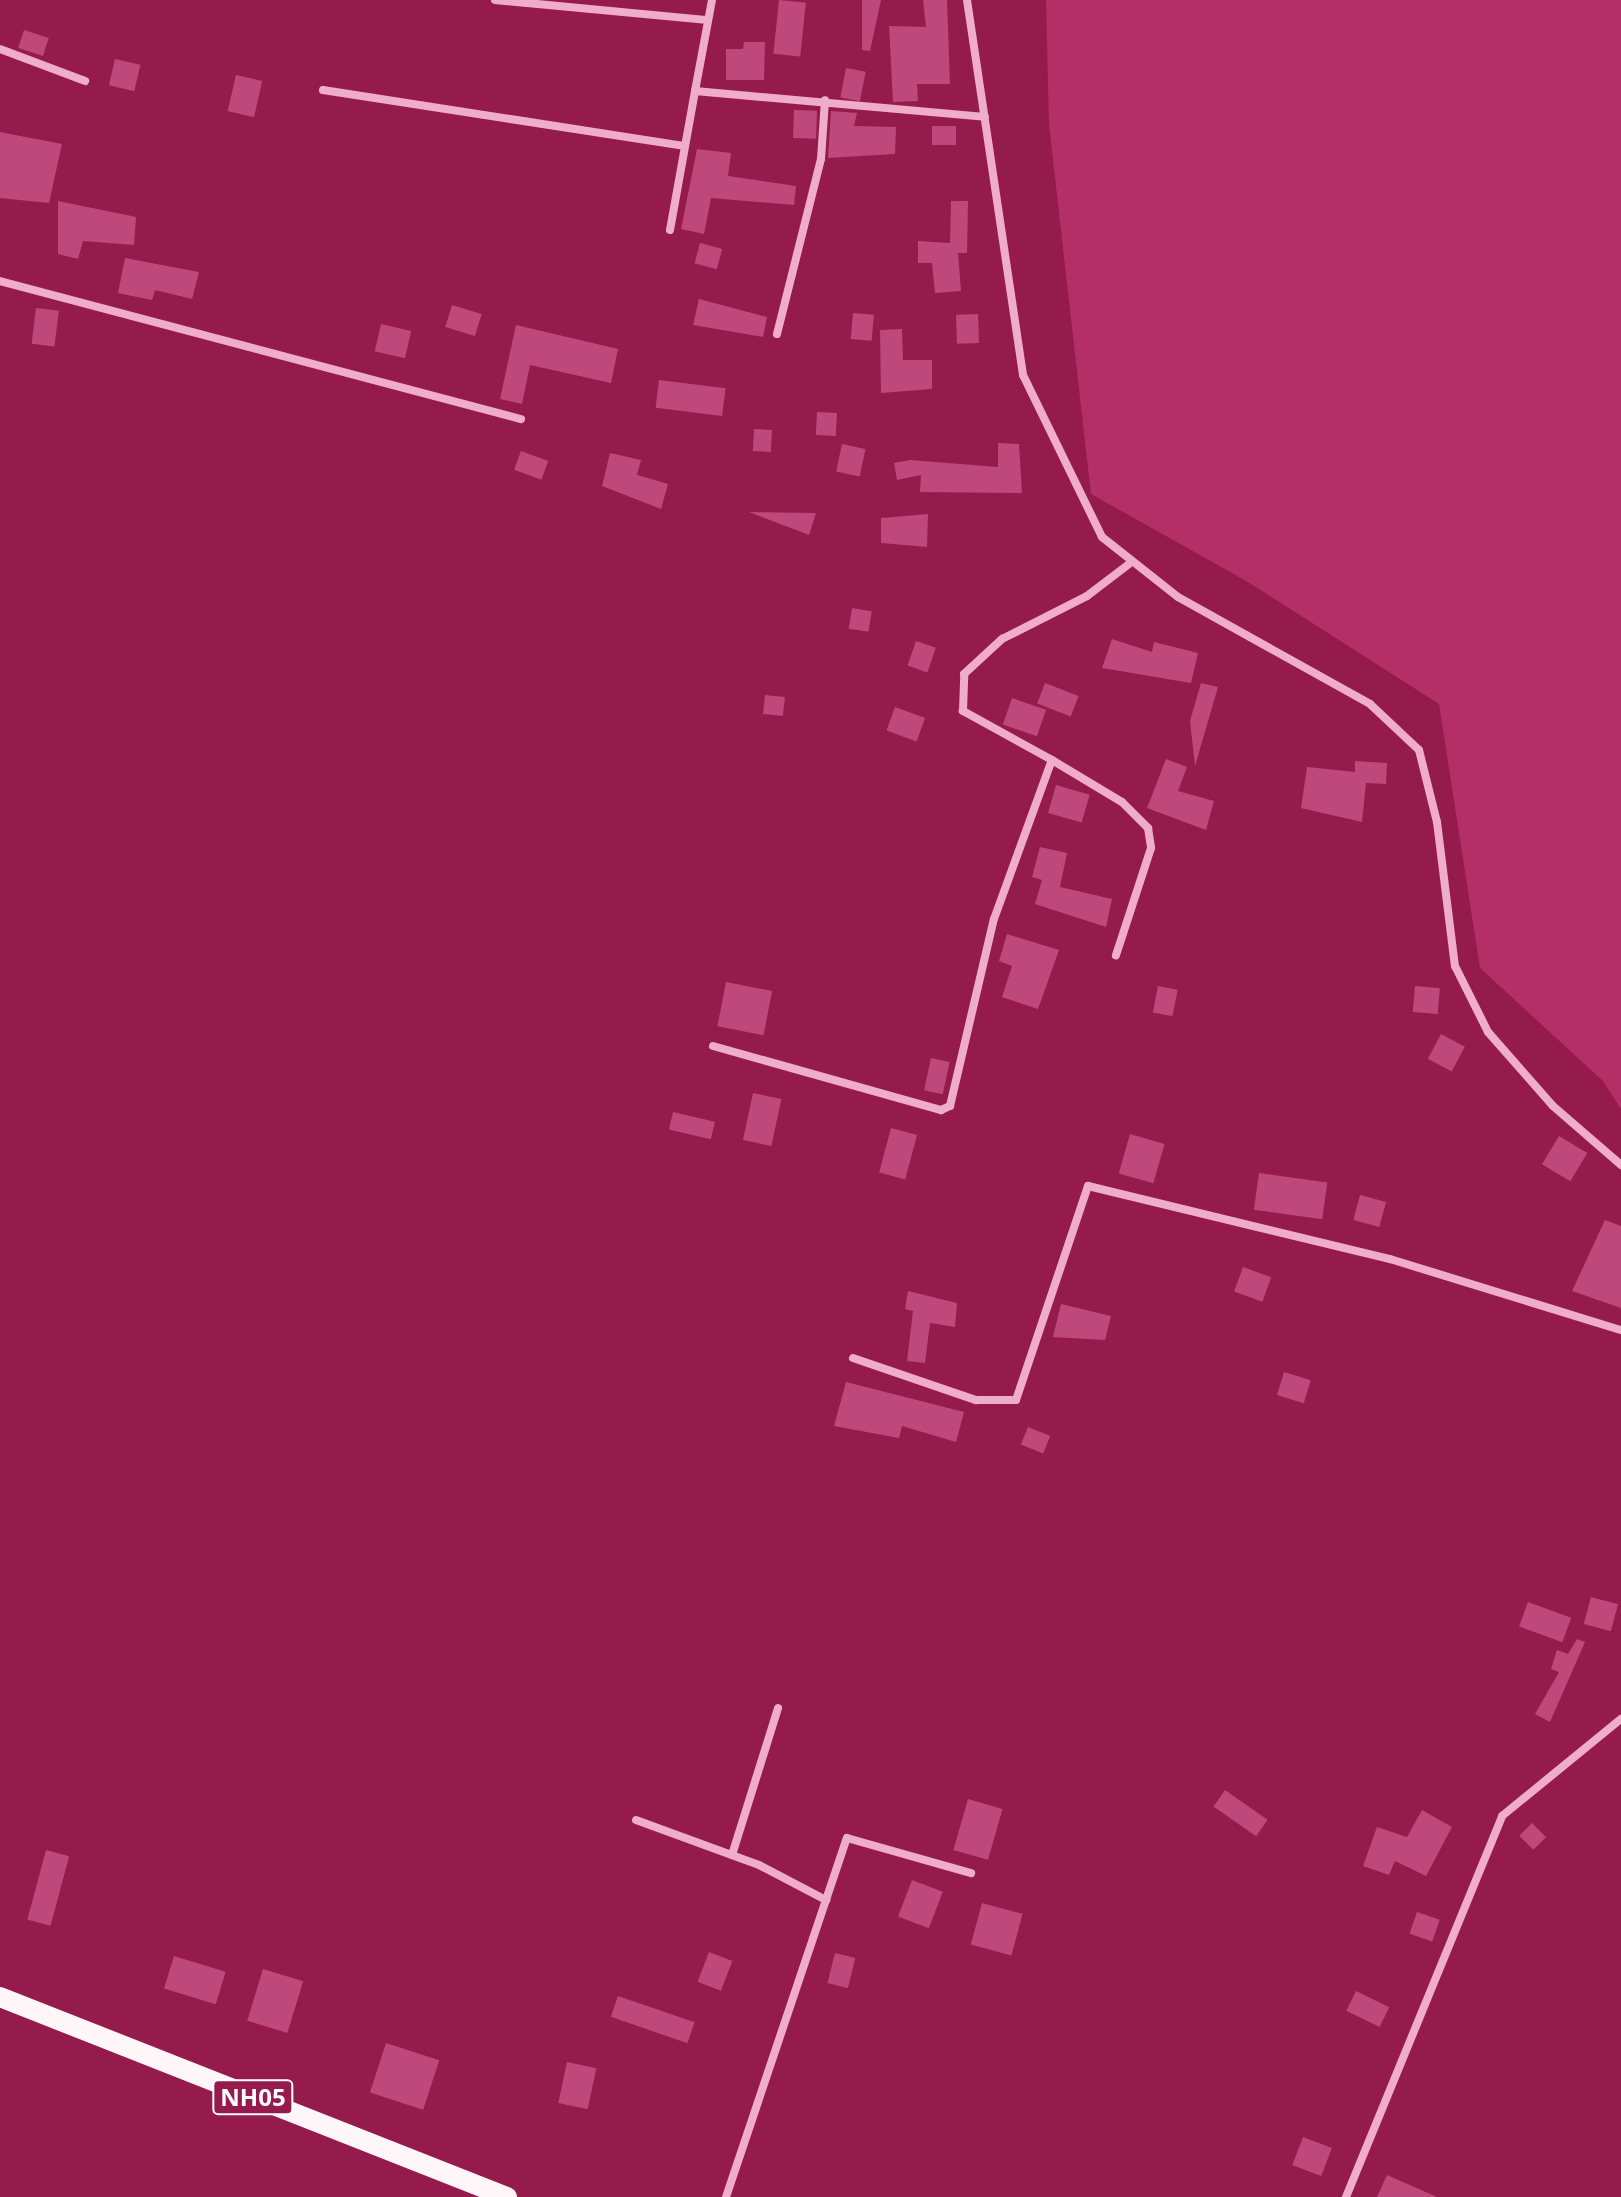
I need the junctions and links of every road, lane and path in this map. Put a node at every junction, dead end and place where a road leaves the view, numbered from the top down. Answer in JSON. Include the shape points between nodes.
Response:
{"nodes":[{"id":1,"x":495,"y":0,"type":"edge"},
{"id":2,"x":712,"y":0,"type":"edge"},
{"id":3,"x":967,"y":0,"type":"edge"},
{"id":4,"x":708,"y":20,"type":"junction"},
{"id":5,"x":0,"y":49,"type":"edge"},
{"id":6,"x":85,"y":81,"type":"dead end"},
{"id":7,"x":323,"y":90,"type":"dead end"},
{"id":8,"x":695,"y":91,"type":"junction"},
{"id":9,"x":825,"y":100,"type":"junction"},
{"id":10,"x":985,"y":117,"type":"junction"},
{"id":11,"x":684,"y":146,"type":"junction"},
{"id":12,"x":670,"y":230,"type":"dead end"},
{"id":13,"x":0,"y":281,"type":"edge"},
{"id":14,"x":777,"y":334,"type":"dead end"},
{"id":15,"x":521,"y":419,"type":"dead end"},
{"id":16,"x":1129,"y":564,"type":"junction"},
{"id":17,"x":1052,"y":760,"type":"junction"},
{"id":18,"x":1116,"y":955,"type":"dead end"},
{"id":19,"x":713,"y":1046,"type":"dead end"},
{"id":20,"x":1621,"y":1165,"type":"edge"},
{"id":21,"x":1621,"y":1330,"type":"edge"},
{"id":22,"x":853,"y":1358,"type":"dead end"},
{"id":23,"x":778,"y":1708,"type":"dead end"},
{"id":24,"x":1621,"y":1719,"type":"edge"},
{"id":25,"x":636,"y":1820,"type":"dead end"},
{"id":26,"x":732,"y":1855,"type":"junction"},
{"id":27,"x":971,"y":1873,"type":"dead end"},
{"id":28,"x":826,"y":1900,"type":"junction"},
{"id":29,"x":0,"y":1997,"type":"edge"},
{"id":30,"x":507,"y":2197,"type":"edge"},
{"id":31,"x":726,"y":2197,"type":"edge"},
{"id":32,"x":1346,"y":2197,"type":"edge"}],
"edges":[{"from":1,"to":4,"type":"street"},
{"from":2,"to":4,"type":"street"},
{"from":3,"to":10,"type":"street"},
{"from":4,"to":8,"type":"street"},
{"from":5,"to":6,"type":"street"},
{"from":7,"to":11,"type":"street"},
{"from":8,"to":9,"type":"street"},
{"from":8,"to":11,"type":"street"},
{"from":9,"to":10,"type":"street","via":[[877,111]]},
{"from":9,"to":14,"type":"street","via":[[821,159]]},
{"from":10,"to":16,"type":"street","via":[[1023,375],[1102,537]]},
{"from":11,"to":12,"type":"street"},
{"from":13,"to":15,"type":"street"},
{"from":16,"to":17,"type":"street","via":[[1087,596],[1002,639],[964,674],[963,711]]},
{"from":16,"to":20,"type":"street","via":[[1370,704],[1419,750],[1437,822],[1455,966],[1488,1032],[1553,1106]]},
{"from":17,"to":18,"type":"street","via":[[1148,828],[1151,848]]},
{"from":17,"to":19,"type":"street","via":[[994,919],[950,1106],[941,1110]]},
{"from":21,"to":22,"type":"street","via":[[1390,1259],[1088,1186],[1080,1191],[1016,1400],[976,1400]]},
{"from":23,"to":26,"type":"street"},
{"from":24,"to":32,"type":"street","via":[[1502,1816]]},
{"from":25,"to":26,"type":"street"},
{"from":26,"to":28,"type":"street"},
{"from":27,"to":28,"type":"street","via":[[847,1838]]},
{"from":28,"to":31,"type":"street"},
{"from":29,"to":30,"type":"main road","number":"NH05"}]}
